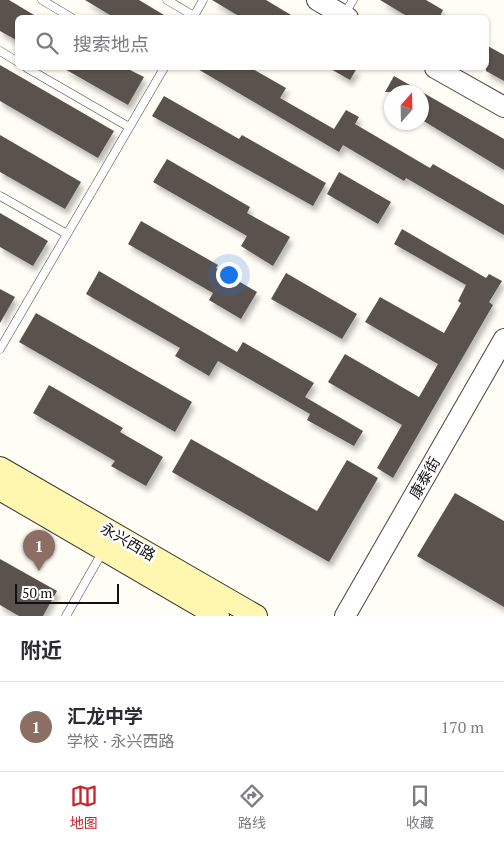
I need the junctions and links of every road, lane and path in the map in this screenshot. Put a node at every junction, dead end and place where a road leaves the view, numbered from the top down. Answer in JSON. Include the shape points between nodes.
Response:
{"nodes":[{"id":1,"x":42,"y":0,"type":"edge"},
{"id":2,"x":168,"y":0,"type":"edge"},
{"id":3,"x":203,"y":0,"type":"edge"},
{"id":4,"x":317,"y":0,"type":"edge"},
{"id":5,"x":348,"y":11,"type":"edge"},
{"id":6,"x":67,"y":15,"type":"edge"},
{"id":7,"x":190,"y":15,"type":"edge"},
{"id":8,"x":194,"y":15,"type":"edge"},
{"id":9,"x":0,"y":51,"type":"edge"},
{"id":10,"x":15,"y":60,"type":"edge"},
{"id":11,"x":31,"y":70,"type":"edge"},
{"id":12,"x":160,"y":70,"type":"edge"},
{"id":13,"x":439,"y":70,"type":"edge"},
{"id":14,"x":504,"y":107,"type":"edge"},
{"id":15,"x":129,"y":128,"type":"junction"},
{"id":16,"x":0,"y":196,"type":"edge"},
{"id":17,"x":67,"y":234,"type":"junction"},
{"id":18,"x":504,"y":339,"type":"edge"},
{"id":19,"x":0,"y":349,"type":"edge"},
{"id":20,"x":0,"y":468,"type":"edge"},
{"id":21,"x":0,"y":489,"type":"edge"},
{"id":22,"x":104,"y":550,"type":"junction"},
{"id":23,"x":66,"y":616,"type":"edge"},
{"id":24,"x":218,"y":616,"type":"edge"},
{"id":25,"x":256,"y":616,"type":"edge"},
{"id":26,"x":345,"y":616,"type":"edge"}],
"edges":[{"from":1,"to":6,"type":"lane"},
{"from":2,"to":7,"type":"lane"},
{"from":3,"to":8,"type":"lane"},
{"from":4,"to":5,"type":"street"},
{"from":9,"to":10,"type":"lane"},
{"from":11,"to":15,"type":"lane"},
{"from":12,"to":15,"type":"lane"},
{"from":13,"to":14,"type":"street"},
{"from":15,"to":17,"type":"lane"},
{"from":16,"to":17,"type":"lane"},
{"from":17,"to":19,"type":"lane"},
{"from":18,"to":26,"type":"street","name":"康泰街"},
{"from":20,"to":25,"type":"main road","name":"永兴西路"},
{"from":21,"to":22,"type":"main road","name":"永兴西路"},
{"from":22,"to":23,"type":"lane"},
{"from":22,"to":24,"type":"main road","name":"永兴西路"}]}
